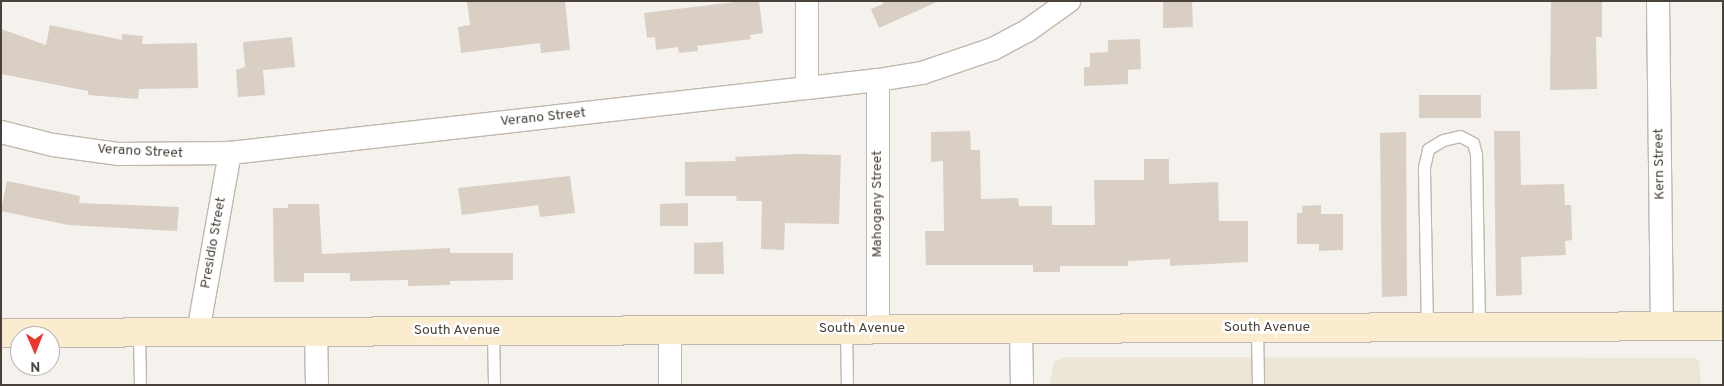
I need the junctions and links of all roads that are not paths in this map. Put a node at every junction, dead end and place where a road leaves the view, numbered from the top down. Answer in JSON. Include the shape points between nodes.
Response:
{"nodes":[{"id":1,"x":806,"y":1,"type":"edge"},
{"id":2,"x":1069,"y":1,"type":"edge"},
{"id":3,"x":1658,"y":1,"type":"edge"},
{"id":4,"x":878,"y":80,"type":"junction"},
{"id":5,"x":807,"y":88,"type":"junction"},
{"id":6,"x":1,"y":132,"type":"edge"},
{"id":7,"x":230,"y":154,"type":"junction"},
{"id":8,"x":1662,"y":326,"type":"junction"},
{"id":9,"x":1723,"y":326,"type":"edge"},
{"id":10,"x":1427,"y":327,"type":"junction"},
{"id":11,"x":1479,"y":327,"type":"junction"},
{"id":12,"x":1257,"y":328,"type":"junction"},
{"id":13,"x":878,"y":329,"type":"junction"},
{"id":14,"x":1021,"y":329,"type":"junction"},
{"id":15,"x":670,"y":330,"type":"junction"},
{"id":16,"x":846,"y":330,"type":"junction"},
{"id":17,"x":493,"y":331,"type":"junction"},
{"id":18,"x":139,"y":332,"type":"junction"},
{"id":19,"x":198,"y":332,"type":"junction"},
{"id":20,"x":316,"y":332,"type":"junction"},
{"id":21,"x":1,"y":333,"type":"edge"},
{"id":22,"x":140,"y":385,"type":"edge"},
{"id":23,"x":317,"y":385,"type":"edge"},
{"id":24,"x":494,"y":385,"type":"edge"},
{"id":25,"x":670,"y":385,"type":"edge"},
{"id":26,"x":847,"y":385,"type":"edge"},
{"id":27,"x":1022,"y":385,"type":"edge"},
{"id":28,"x":1258,"y":385,"type":"edge"}],
"edges":[{"from":1,"to":5,"type":"street"},
{"from":2,"to":4,"type":"street","name":"Verano Street","via":[[1026,32],[993,49],[922,72]]},
{"from":3,"to":8,"type":"street","name":"Kern Street"},
{"from":4,"to":5,"type":"street","name":"Verano Street"},
{"from":4,"to":13,"type":"street","name":"Mahogany Street"},
{"from":5,"to":7,"type":"street","name":"Verano Street"},
{"from":6,"to":7,"type":"street","name":"Verano Street","via":[[119,154]]},
{"from":7,"to":19,"type":"street","name":"Presidio Street"},
{"from":8,"to":9,"type":"street","name":"South Avenue"},
{"from":8,"to":11,"type":"street","name":"South Avenue"},
{"from":10,"to":11,"type":"street","name":"South Avenue"},
{"from":10,"to":11,"type":"lane","via":[[1424,167],[1428,149],[1460,136],[1473,142],[1476,154]]},
{"from":10,"to":12,"type":"street","name":"South Avenue"},
{"from":12,"to":14,"type":"street","name":"South Avenue"},
{"from":12,"to":28,"type":"lane"},
{"from":13,"to":14,"type":"street","name":"South Avenue"},
{"from":13,"to":16,"type":"street","name":"South Avenue"},
{"from":14,"to":27,"type":"street"},
{"from":15,"to":16,"type":"street","name":"South Avenue"},
{"from":15,"to":17,"type":"street","name":"South Avenue"},
{"from":15,"to":25,"type":"street"},
{"from":16,"to":26,"type":"lane"},
{"from":17,"to":20,"type":"street","name":"South Avenue"},
{"from":17,"to":24,"type":"lane"},
{"from":18,"to":19,"type":"street","name":"South Avenue"},
{"from":18,"to":21,"type":"street","name":"South Avenue"},
{"from":18,"to":22,"type":"lane"},
{"from":19,"to":20,"type":"street","name":"South Avenue"},
{"from":20,"to":23,"type":"street"}]}
